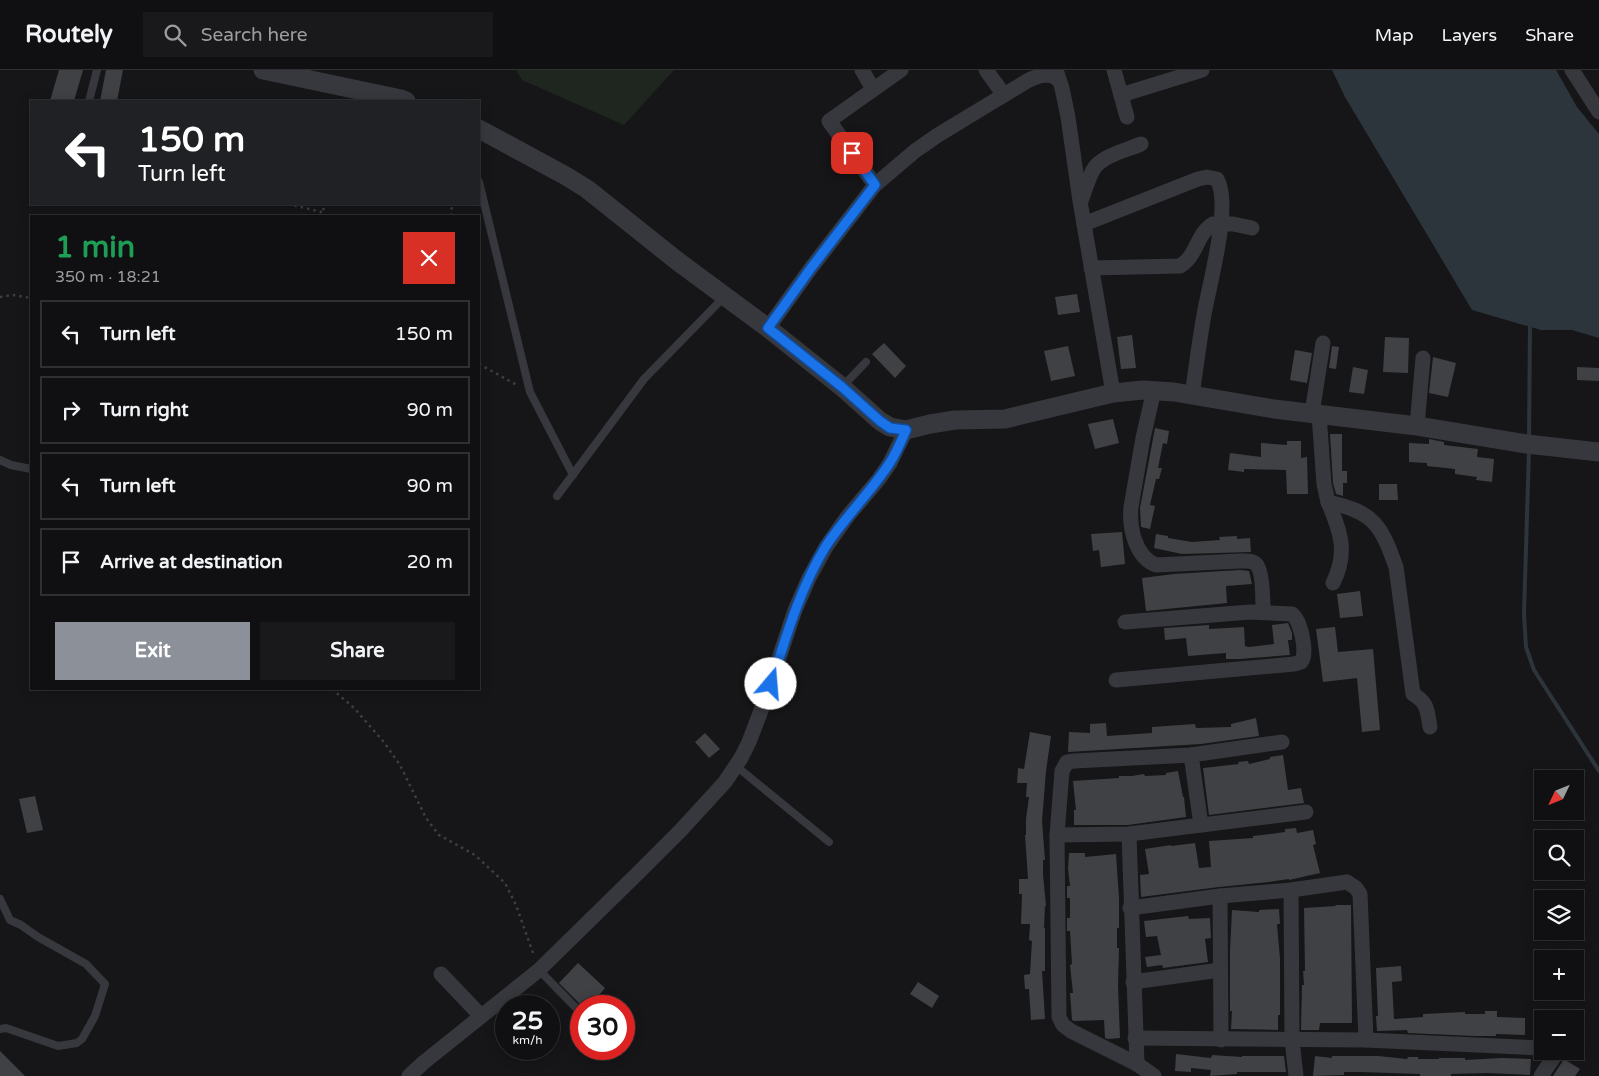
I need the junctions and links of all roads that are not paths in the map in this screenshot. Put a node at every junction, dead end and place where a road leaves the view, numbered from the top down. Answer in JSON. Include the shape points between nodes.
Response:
{"nodes":[{"id":1,"x":96,"y":70,"type":"edge"},
{"id":2,"x":264,"y":70,"type":"edge"},
{"id":3,"x":862,"y":70,"type":"edge"},
{"id":4,"x":901,"y":70,"type":"edge"},
{"id":5,"x":986,"y":70,"type":"edge"},
{"id":6,"x":1114,"y":70,"type":"edge"},
{"id":7,"x":1202,"y":70,"type":"edge"},
{"id":8,"x":1572,"y":70,"type":"edge"},
{"id":9,"x":1057,"y":74,"type":"edge"},
{"id":10,"x":873,"y":89,"type":"junction"},
{"id":11,"x":1004,"y":95,"type":"junction"},
{"id":12,"x":1121,"y":95,"type":"junction"},
{"id":13,"x":89,"y":100,"type":"edge"},
{"id":14,"x":404,"y":100,"type":"edge"},
{"id":15,"x":1599,"y":112,"type":"edge"},
{"id":16,"x":1127,"y":117,"type":"dead end"},
{"id":17,"x":480,"y":130,"type":"edge"},
{"id":18,"x":1141,"y":144,"type":"dead end"},
{"id":19,"x":875,"y":185,"type":"junction"},
{"id":20,"x":480,"y":186,"type":"edge"},
{"id":21,"x":1080,"y":201,"type":"junction"},
{"id":22,"x":1220,"y":223,"type":"junction"},
{"id":23,"x":1084,"y":224,"type":"junction"},
{"id":24,"x":1252,"y":228,"type":"dead end"},
{"id":25,"x":1091,"y":268,"type":"junction"},
{"id":26,"x":725,"y":296,"type":"junction"},
{"id":27,"x":768,"y":328,"type":"junction"},
{"id":28,"x":1323,"y":343,"type":"dead end"},
{"id":29,"x":1423,"y":358,"type":"dead end"},
{"id":30,"x":866,"y":362,"type":"dead end"},
{"id":31,"x":842,"y":387,"type":"junction"},
{"id":32,"x":1154,"y":390,"type":"junction"},
{"id":33,"x":1112,"y":393,"type":"junction"},
{"id":34,"x":1192,"y":395,"type":"junction"},
{"id":35,"x":1316,"y":414,"type":"junction"},
{"id":36,"x":1417,"y":426,"type":"junction"},
{"id":37,"x":906,"y":430,"type":"junction"},
{"id":38,"x":1599,"y":452,"type":"edge"},
{"id":39,"x":0,"y":460,"type":"edge"},
{"id":40,"x":30,"y":469,"type":"edge"},
{"id":41,"x":573,"y":475,"type":"junction"},
{"id":42,"x":557,"y":496,"type":"dead end"},
{"id":43,"x":1328,"y":502,"type":"junction"},
{"id":44,"x":1332,"y":583,"type":"dead end"},
{"id":45,"x":1263,"y":612,"type":"junction"},
{"id":46,"x":1125,"y":622,"type":"dead end"},
{"id":47,"x":1116,"y":680,"type":"dead end"},
{"id":48,"x":1430,"y":727,"type":"dead end"},
{"id":49,"x":1282,"y":742,"type":"dead end"},
{"id":50,"x":1191,"y":755,"type":"junction"},
{"id":51,"x":736,"y":766,"type":"junction"},
{"id":52,"x":1306,"y":812,"type":"dead end"},
{"id":53,"x":1201,"y":825,"type":"junction"},
{"id":54,"x":1129,"y":834,"type":"junction"},
{"id":55,"x":1057,"y":835,"type":"junction"},
{"id":56,"x":829,"y":842,"type":"dead end"},
{"id":57,"x":1291,"y":890,"type":"junction"},
{"id":58,"x":1220,"y":896,"type":"junction"},
{"id":59,"x":0,"y":899,"type":"edge"},
{"id":60,"x":1130,"y":908,"type":"junction"},
{"id":61,"x":539,"y":970,"type":"junction"},
{"id":62,"x":1220,"y":970,"type":"junction"},
{"id":63,"x":441,"y":974,"type":"dead end"},
{"id":64,"x":1133,"y":982,"type":"junction"},
{"id":65,"x":570,"y":1002,"type":"edge"},
{"id":66,"x":481,"y":1016,"type":"junction"},
{"id":67,"x":0,"y":1029,"type":"edge"},
{"id":68,"x":1135,"y":1038,"type":"junction"},
{"id":69,"x":1220,"y":1040,"type":"junction"},
{"id":70,"x":1292,"y":1040,"type":"junction"},
{"id":71,"x":1366,"y":1040,"type":"junction"},
{"id":72,"x":1534,"y":1048,"type":"edge"},
{"id":73,"x":1552,"y":1060,"type":"edge"},
{"id":74,"x":1136,"y":1064,"type":"junction"},
{"id":75,"x":410,"y":1076,"type":"edge"},
{"id":76,"x":1154,"y":1076,"type":"edge"},
{"id":77,"x":1296,"y":1076,"type":"edge"},
{"id":78,"x":1541,"y":1076,"type":"edge"}],
"edges":[{"from":1,"to":13,"type":"lane"},
{"from":2,"to":14,"type":"street"},
{"from":3,"to":10,"type":"street"},
{"from":4,"to":10,"type":"street"},
{"from":5,"to":11,"type":"street"},
{"from":6,"to":12,"type":"street"},
{"from":7,"to":12,"type":"street"},
{"from":8,"to":15,"type":"street"},
{"from":9,"to":11,"type":"street","via":[[1034,77]]},
{"from":9,"to":21,"type":"street","via":[[1068,117]]},
{"from":10,"to":19,"type":"street","via":[[829,121]]},
{"from":11,"to":19,"type":"street","via":[[932,139]]},
{"from":12,"to":16,"type":"street"},
{"from":17,"to":26,"type":"street","via":[[587,189]]},
{"from":18,"to":21,"type":"street","via":[[1099,164]]},
{"from":19,"to":27,"type":"street"},
{"from":20,"to":41,"type":"lane","via":[[530,392]]},
{"from":21,"to":23,"type":"street"},
{"from":22,"to":23,"type":"street","via":[[1220,184],[1218,179],[1207,177]]},
{"from":22,"to":24,"type":"street"},
{"from":22,"to":25,"type":"street","via":[[1207,227],[1192,256],[1180,266]]},
{"from":22,"to":34,"type":"street"},
{"from":23,"to":25,"type":"street"},
{"from":25,"to":33,"type":"street"},
{"from":26,"to":27,"type":"street"},
{"from":26,"to":41,"type":"lane","via":[[644,379]]},
{"from":27,"to":31,"type":"street"},
{"from":28,"to":35,"type":"street"},
{"from":29,"to":36,"type":"street"},
{"from":30,"to":31,"type":"lane"},
{"from":31,"to":37,"type":"street","via":[[890,428]]},
{"from":32,"to":33,"type":"street"},
{"from":32,"to":34,"type":"street"},
{"from":32,"to":45,"type":"street","via":[[1130,517],[1141,554],[1156,565],[1250,561],[1259,568]]},
{"from":33,"to":37,"type":"street","via":[[1005,419],[955,420]]},
{"from":34,"to":35,"type":"street"},
{"from":35,"to":36,"type":"street"},
{"from":35,"to":43,"type":"street"},
{"from":36,"to":38,"type":"street"},
{"from":37,"to":51,"type":"street","via":[[890,463],[826,546],[809,578],[749,742]]},
{"from":39,"to":40,"type":"lane"},
{"from":41,"to":42,"type":"lane"},
{"from":43,"to":44,"type":"street","via":[[1340,531],[1342,550],[1339,571]]},
{"from":43,"to":48,"type":"street","via":[[1360,511],[1382,533],[1396,567],[1412,694],[1424,703]]},
{"from":45,"to":46,"type":"street"},
{"from":45,"to":47,"type":"street","via":[[1292,614],[1297,618],[1304,648],[1301,662]]},
{"from":49,"to":50,"type":"street"},
{"from":50,"to":53,"type":"street"},
{"from":50,"to":55,"type":"street","via":[[1067,762],[1062,771]]},
{"from":51,"to":56,"type":"lane"},
{"from":51,"to":61,"type":"street","via":[[681,830]]},
{"from":52,"to":53,"type":"street"},
{"from":53,"to":54,"type":"street"},
{"from":54,"to":55,"type":"street"},
{"from":54,"to":60,"type":"street"},
{"from":55,"to":74,"type":"street","via":[[1059,1017],[1071,1031]]},
{"from":57,"to":58,"type":"street"},
{"from":57,"to":70,"type":"street"},
{"from":57,"to":71,"type":"street","via":[[1347,882],[1360,894]]},
{"from":58,"to":60,"type":"street"},
{"from":58,"to":62,"type":"street"},
{"from":59,"to":67,"type":"lane","via":[[10,920],[86,964],[105,984],[96,1016],[77,1043],[58,1046],[6,1028]]},
{"from":60,"to":64,"type":"street"},
{"from":61,"to":65,"type":"lane"},
{"from":61,"to":66,"type":"street"},
{"from":62,"to":64,"type":"street"},
{"from":62,"to":69,"type":"street"},
{"from":63,"to":66,"type":"street"},
{"from":64,"to":68,"type":"street"},
{"from":66,"to":75,"type":"street"},
{"from":68,"to":69,"type":"street"},
{"from":68,"to":74,"type":"street"},
{"from":69,"to":70,"type":"street"},
{"from":70,"to":71,"type":"street"},
{"from":70,"to":77,"type":"street"},
{"from":71,"to":72,"type":"street"},
{"from":73,"to":78,"type":"street"},
{"from":74,"to":76,"type":"street"}]}
